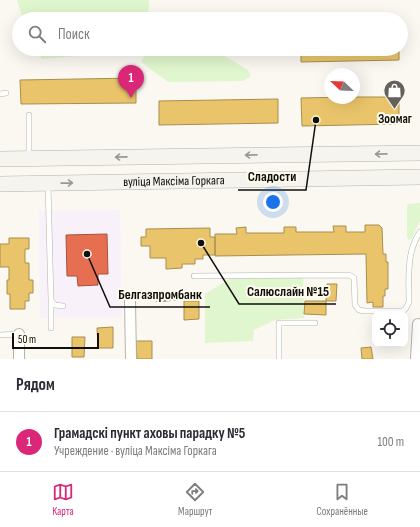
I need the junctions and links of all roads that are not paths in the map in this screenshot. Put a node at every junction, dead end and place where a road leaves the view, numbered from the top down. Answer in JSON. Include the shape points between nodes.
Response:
{"nodes":[{"id":1,"x":29,"y":115,"type":"dead end"},
{"id":2,"x":420,"y":153,"type":"edge"},
{"id":3,"x":29,"y":158,"type":"junction"},
{"id":4,"x":0,"y":159,"type":"edge"},
{"id":5,"x":420,"y":177,"type":"edge"},
{"id":6,"x":48,"y":183,"type":"junction"},
{"id":7,"x":0,"y":184,"type":"edge"},
{"id":8,"x":420,"y":232,"type":"edge"},
{"id":9,"x":194,"y":276,"type":"dead end"},
{"id":10,"x":51,"y":300,"type":"junction"},
{"id":11,"x":132,"y":301,"type":"dead end"},
{"id":12,"x":63,"y":306,"type":"dead end"},
{"id":13,"x":315,"y":323,"type":"dead end"},
{"id":14,"x":418,"y":324,"type":"dead end"},
{"id":15,"x":51,"y":328,"type":"dead end"},
{"id":16,"x":19,"y":334,"type":"joint"},
{"id":17,"x":0,"y":335,"type":"edge"},
{"id":18,"x":19,"y":359,"type":"edge"},
{"id":19,"x":131,"y":359,"type":"edge"},
{"id":20,"x":278,"y":359,"type":"edge"},
{"id":21,"x":416,"y":359,"type":"edge"}],
"edges":[{"from":1,"to":3,"type":"lane"},
{"from":2,"to":3,"type":"main road","name":"вуліца Максіма Горкага","one_way":true},
{"from":3,"to":4,"type":"main road","name":"вуліца Максіма Горкага"},
{"from":6,"to":5,"type":"main road","name":"вуліца Максіма Горкага","one_way":true},
{"from":6,"to":7,"type":"main road","name":"вуліца Максіма Горкага"},
{"from":6,"to":10,"type":"lane"},
{"from":8,"to":9,"type":"lane","via":[[410,261],[409,302],[403,311],[359,310],[355,305],[354,278],[349,274]]},
{"from":10,"to":12,"type":"lane","via":[[55,305]]},
{"from":10,"to":15,"type":"lane"},
{"from":11,"to":19,"type":"street"},
{"from":13,"to":20,"type":"lane","via":[[279,323]]},
{"from":14,"to":21,"type":"street"},
{"from":16,"to":17,"type":"lane"},
{"from":16,"to":18,"type":"street"}]}
